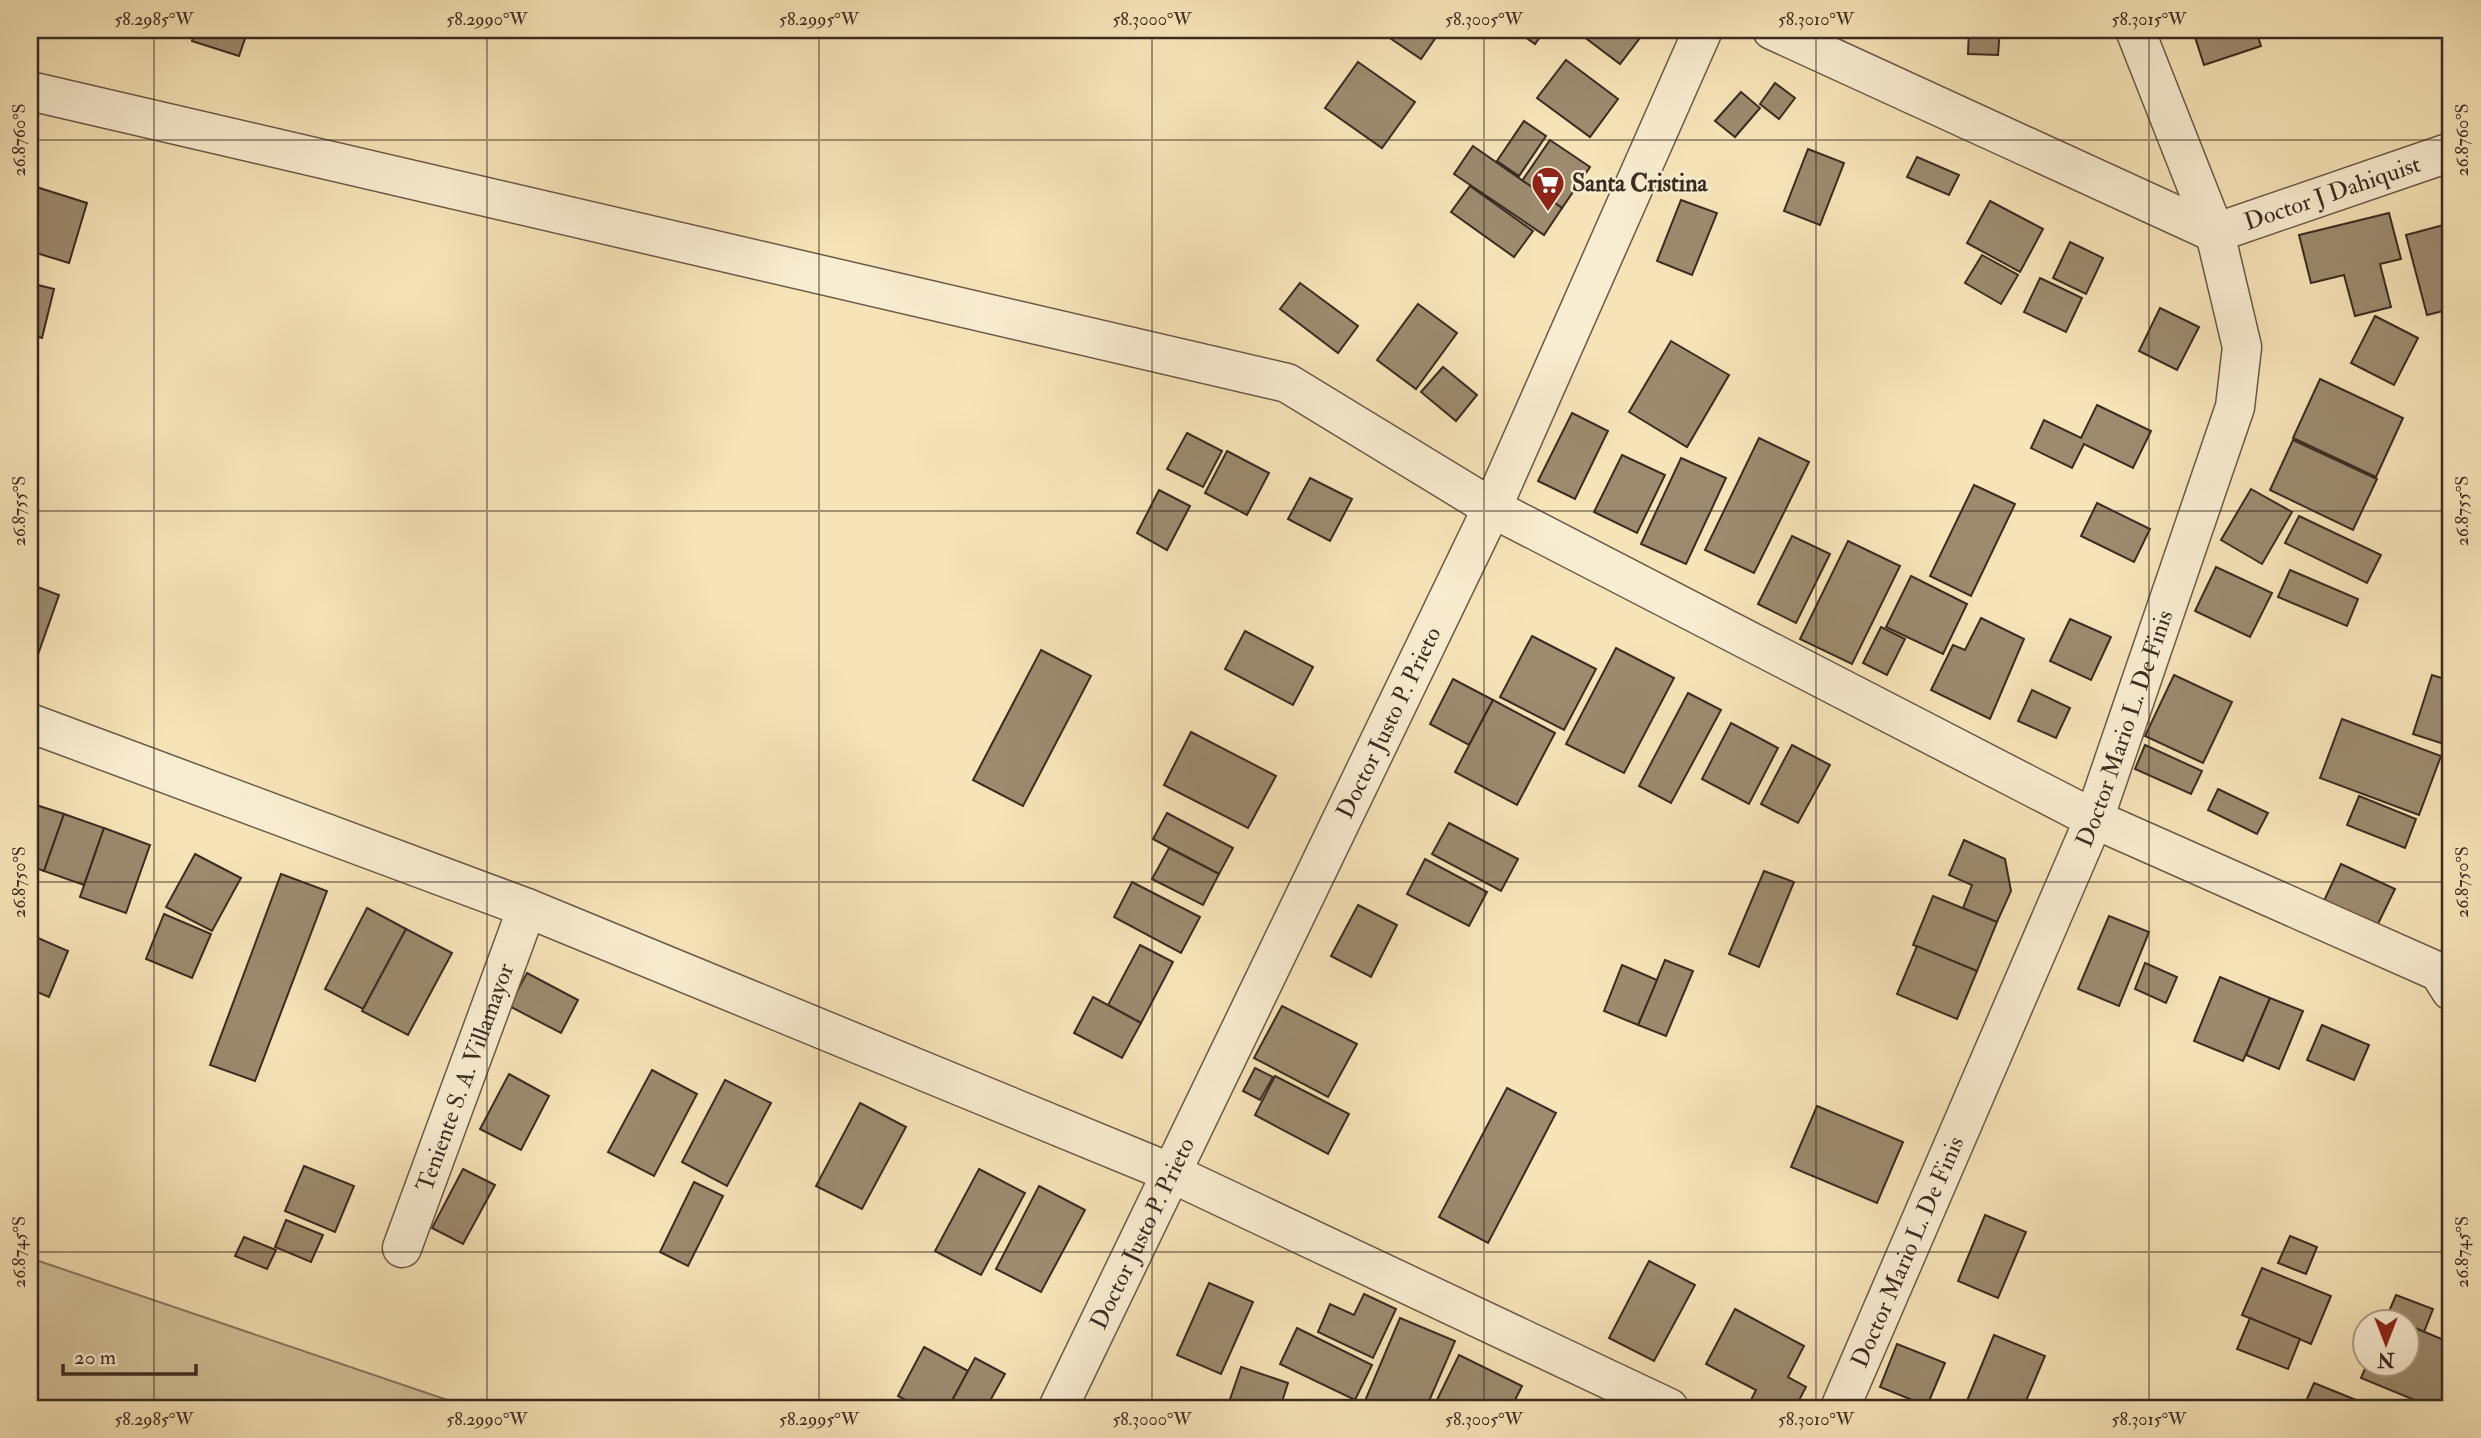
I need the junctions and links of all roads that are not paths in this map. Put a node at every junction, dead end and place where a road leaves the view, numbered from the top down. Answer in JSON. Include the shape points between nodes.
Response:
{"nodes":[{"id":1,"x":1703,"y":30,"type":"edge"},
{"id":2,"x":1772,"y":30,"type":"edge"},
{"id":3,"x":2136,"y":30,"type":"edge"},
{"id":4,"x":30,"y":91,"type":"edge"},
{"id":5,"x":2451,"y":152,"type":"edge"},
{"id":6,"x":2215,"y":233,"type":"junction"},
{"id":7,"x":1492,"y":508,"type":"junction"},
{"id":8,"x":30,"y":723,"type":"edge"},
{"id":9,"x":2094,"y":820,"type":"junction"},
{"id":10,"x":527,"y":908,"type":"junction"},
{"id":11,"x":2447,"y":969,"type":"edge"},
{"id":12,"x":1170,"y":1172,"type":"junction"},
{"id":13,"x":402,"y":1248,"type":"dead end"},
{"id":14,"x":1058,"y":1408,"type":"edge"},
{"id":15,"x":1669,"y":1408,"type":"edge"},
{"id":16,"x":1840,"y":1408,"type":"edge"}],
"edges":[{"from":1,"to":7,"type":"street","name":"Doctor Justo P. Prieto"},
{"from":2,"to":6,"type":"street"},
{"from":3,"to":6,"type":"street","name":"Doctor Mario L. De Finis"},
{"from":4,"to":7,"type":"street","via":[[1287,383]]},
{"from":5,"to":6,"type":"street","name":"Doctor J Dahiquist"},
{"from":6,"to":9,"type":"street","name":"Doctor Mario L. De Finis","via":[[2242,347],[2235,407]]},
{"from":7,"to":9,"type":"street"},
{"from":7,"to":12,"type":"street","name":"Doctor Justo P. Prieto"},
{"from":8,"to":10,"type":"street"},
{"from":9,"to":11,"type":"street"},
{"from":9,"to":16,"type":"street","name":"Doctor Mario L. De Finis"},
{"from":10,"to":12,"type":"street"},
{"from":10,"to":13,"type":"street","name":"Teniente S. A. Villamayor"},
{"from":12,"to":14,"type":"street","name":"Doctor Justo P. Prieto"},
{"from":12,"to":15,"type":"street"}]}
